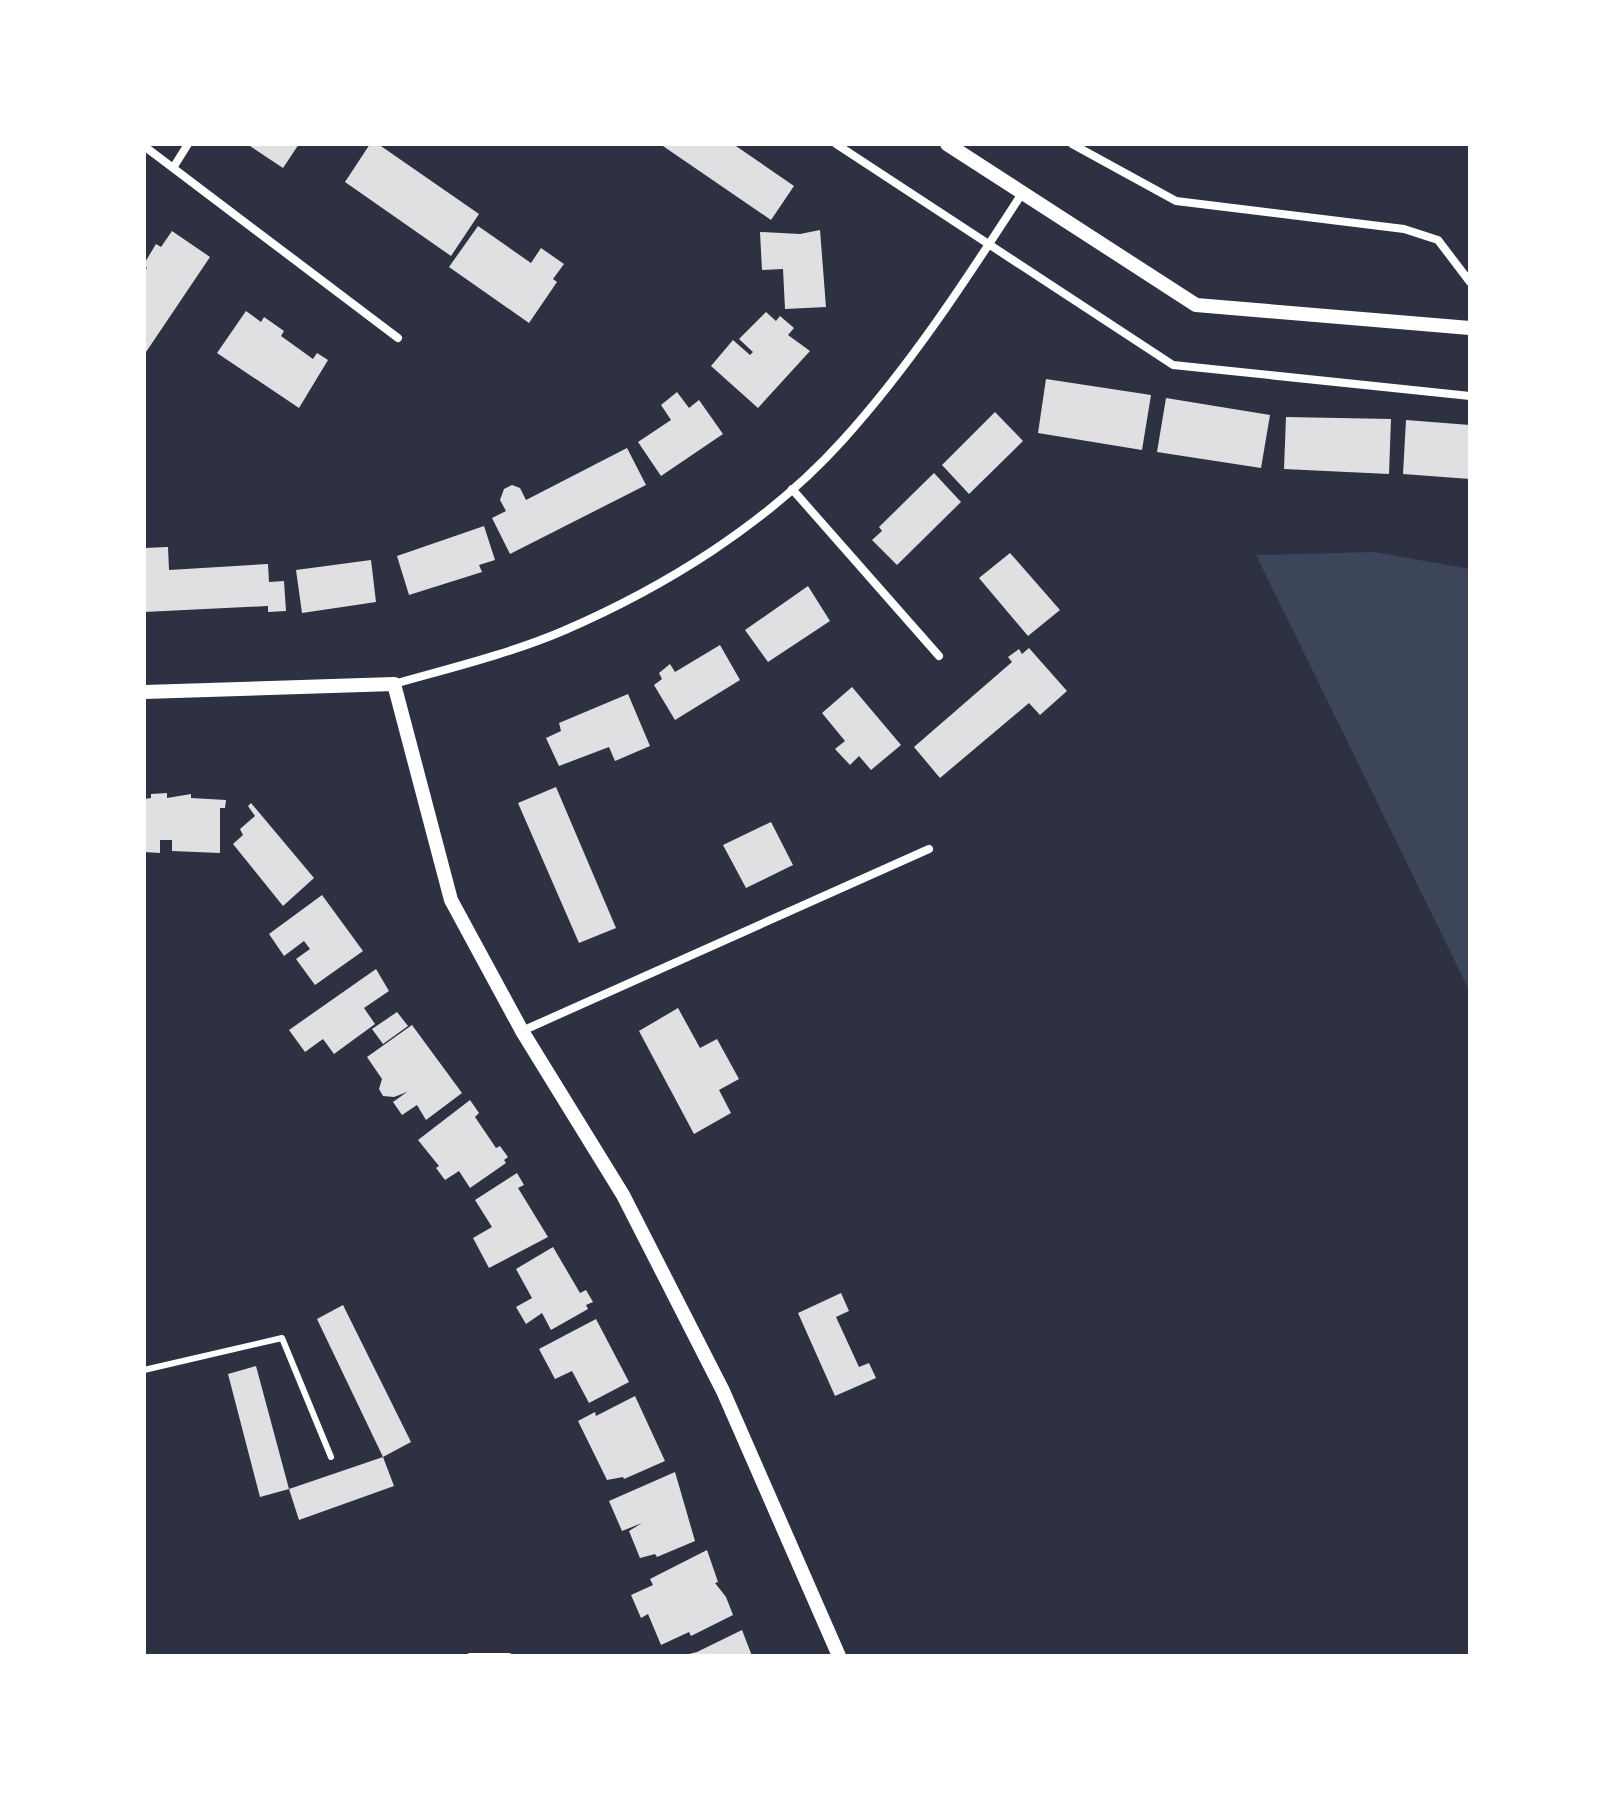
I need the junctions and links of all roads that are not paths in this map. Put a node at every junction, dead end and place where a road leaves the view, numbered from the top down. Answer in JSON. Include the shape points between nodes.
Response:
{"nodes":[{"id":1,"x":188,"y":144,"type":"edge"},
{"id":2,"x":836,"y":144,"type":"edge"},
{"id":3,"x":947,"y":144,"type":"edge"},
{"id":4,"x":1072,"y":144,"type":"edge"},
{"id":5,"x":144,"y":146,"type":"edge"},
{"id":6,"x":173,"y":168,"type":"junction"},
{"id":7,"x":1021,"y":195,"type":"junction"},
{"id":8,"x":990,"y":243,"type":"junction"},
{"id":9,"x":1470,"y":282,"type":"edge"},
{"id":10,"x":1470,"y":328,"type":"edge"},
{"id":11,"x":398,"y":338,"type":"dead end"},
{"id":12,"x":1470,"y":396,"type":"edge"},
{"id":13,"x":792,"y":489,"type":"junction"},
{"id":14,"x":939,"y":656,"type":"dead end"},
{"id":15,"x":394,"y":684,"type":"junction"},
{"id":16,"x":144,"y":692,"type":"edge"},
{"id":17,"x":929,"y":849,"type":"dead end"},
{"id":18,"x":522,"y":1031,"type":"junction"},
{"id":19,"x":144,"y":1370,"type":"edge"},
{"id":20,"x":331,"y":1457,"type":"dead end"},
{"id":21,"x":470,"y":1656,"type":"edge"},
{"id":22,"x":509,"y":1656,"type":"edge"},
{"id":23,"x":839,"y":1656,"type":"edge"}],
"edges":[{"from":1,"to":6,"type":"street"},
{"from":2,"to":8,"type":"street"},
{"from":3,"to":7,"type":"street"},
{"from":4,"to":9,"type":"street","via":[[1176,201],[1404,229],[1438,240]]},
{"from":5,"to":6,"type":"street"},
{"from":6,"to":11,"type":"street"},
{"from":7,"to":8,"type":"street"},
{"from":7,"to":10,"type":"street","via":[[1196,305]]},
{"from":8,"to":12,"type":"street","via":[[1173,365]]},
{"from":8,"to":13,"type":"street","via":[[883,391]]},
{"from":13,"to":14,"type":"street"},
{"from":13,"to":15,"type":"street","via":[[711,551],[607,611],[535,641]]},
{"from":15,"to":16,"type":"street"},
{"from":15,"to":18,"type":"street","via":[[451,900]]},
{"from":17,"to":18,"type":"street"},
{"from":18,"to":23,"type":"street","via":[[623,1195],[723,1391]]},
{"from":19,"to":20,"type":"lane","via":[[282,1338]]},
{"from":21,"to":22,"type":"lane"}]}
